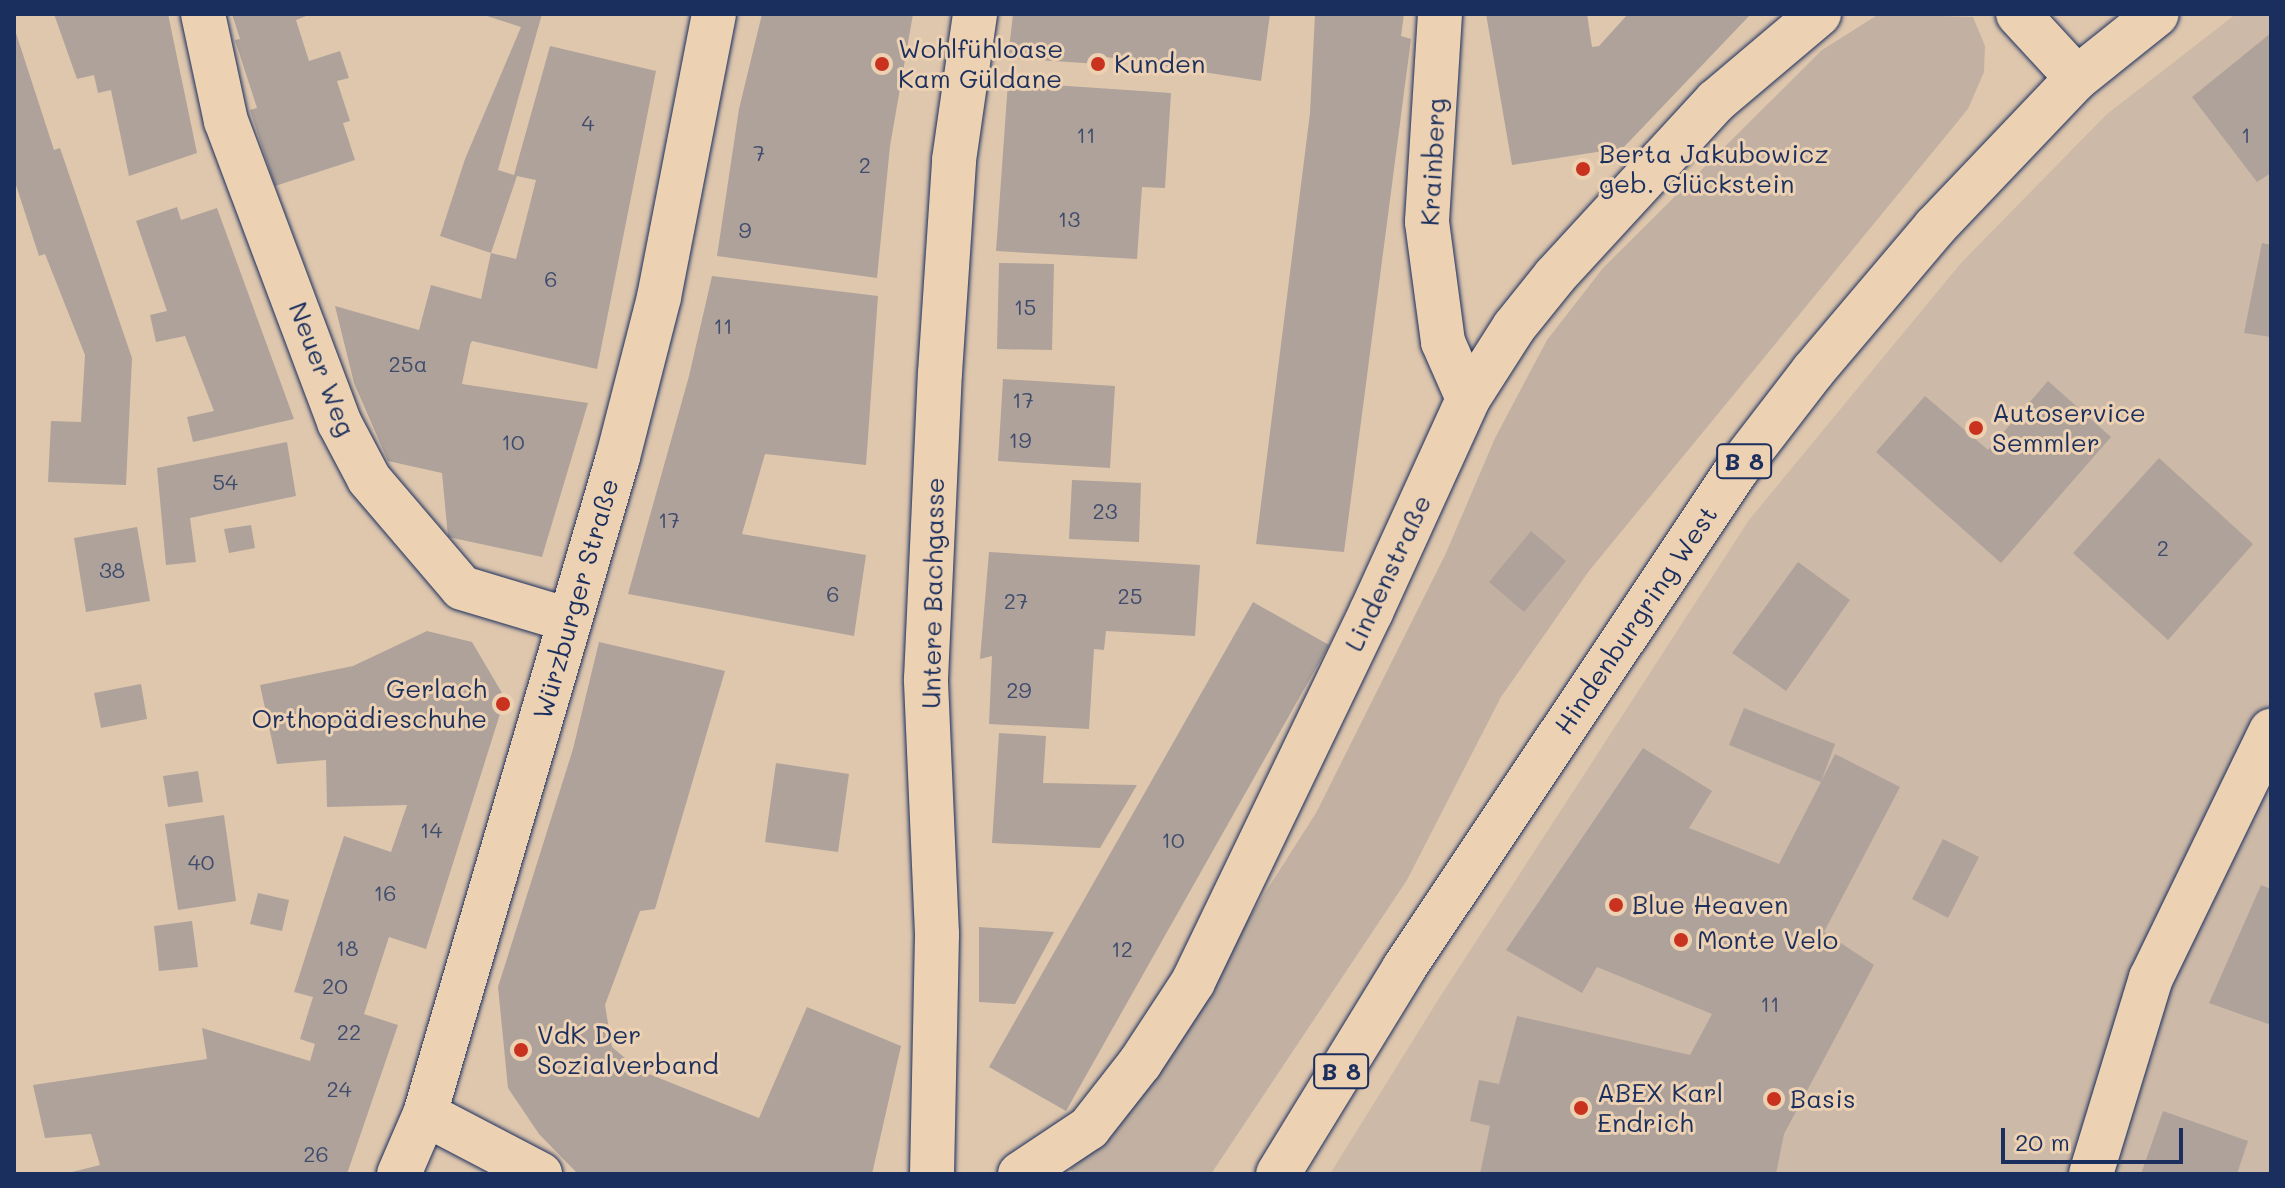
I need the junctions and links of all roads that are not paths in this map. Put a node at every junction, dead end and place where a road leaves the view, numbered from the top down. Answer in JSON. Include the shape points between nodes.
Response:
{"nodes":[{"id":1,"x":203,"y":14,"type":"edge"},
{"id":2,"x":714,"y":14,"type":"edge"},
{"id":3,"x":975,"y":14,"type":"edge"},
{"id":4,"x":1440,"y":14,"type":"edge"},
{"id":5,"x":1819,"y":14,"type":"edge"},
{"id":6,"x":2018,"y":14,"type":"edge"},
{"id":7,"x":2157,"y":14,"type":"edge"},
{"id":8,"x":2077,"y":78,"type":"junction"},
{"id":9,"x":1468,"y":399,"type":"junction"},
{"id":10,"x":569,"y":620,"type":"junction"},
{"id":11,"x":2271,"y":731,"type":"edge"},
{"id":12,"x":425,"y":1114,"type":"junction"},
{"id":13,"x":399,"y":1174,"type":"edge"},
{"id":14,"x":540,"y":1174,"type":"edge"},
{"id":15,"x":932,"y":1174,"type":"edge"},
{"id":16,"x":1020,"y":1174,"type":"edge"},
{"id":17,"x":1278,"y":1174,"type":"edge"},
{"id":18,"x":2091,"y":1174,"type":"edge"}],
"edges":[{"from":1,"to":10,"type":"street","name":"Neuer Weg","via":[[226,121],[339,422],[369,479],[462,588]]},
{"from":2,"to":10,"type":"street","name":"Würzburger Straße","via":[[659,297]]},
{"from":3,"to":15,"type":"street","name":"Untere Bachgasse","via":[[954,160],[926,679],[937,934]]},
{"from":4,"to":9,"type":"street","name":"Krainberg","via":[[1427,222],[1443,342]]},
{"from":5,"to":9,"type":"street","name":"Lindenstraße","via":[[1716,101],[1564,265],[1514,327]]},
{"from":6,"to":8,"type":"street"},
{"from":7,"to":8,"type":"street","name":"Hindenburgring West","number":"B 8"},
{"from":8,"to":17,"type":"street","name":"Hindenburgring West","number":"B 8","via":[[1935,227],[1736,471],[1404,968]]},
{"from":9,"to":16,"type":"street","name":"Lindenstraße","via":[[1193,982],[1089,1128]]},
{"from":10,"to":12,"type":"street","name":"Würzburger Straße"},
{"from":11,"to":18,"type":"street","via":[[2151,978]]},
{"from":12,"to":13,"type":"street","name":"Würzburger Straße"},
{"from":12,"to":14,"type":"street"}]}
